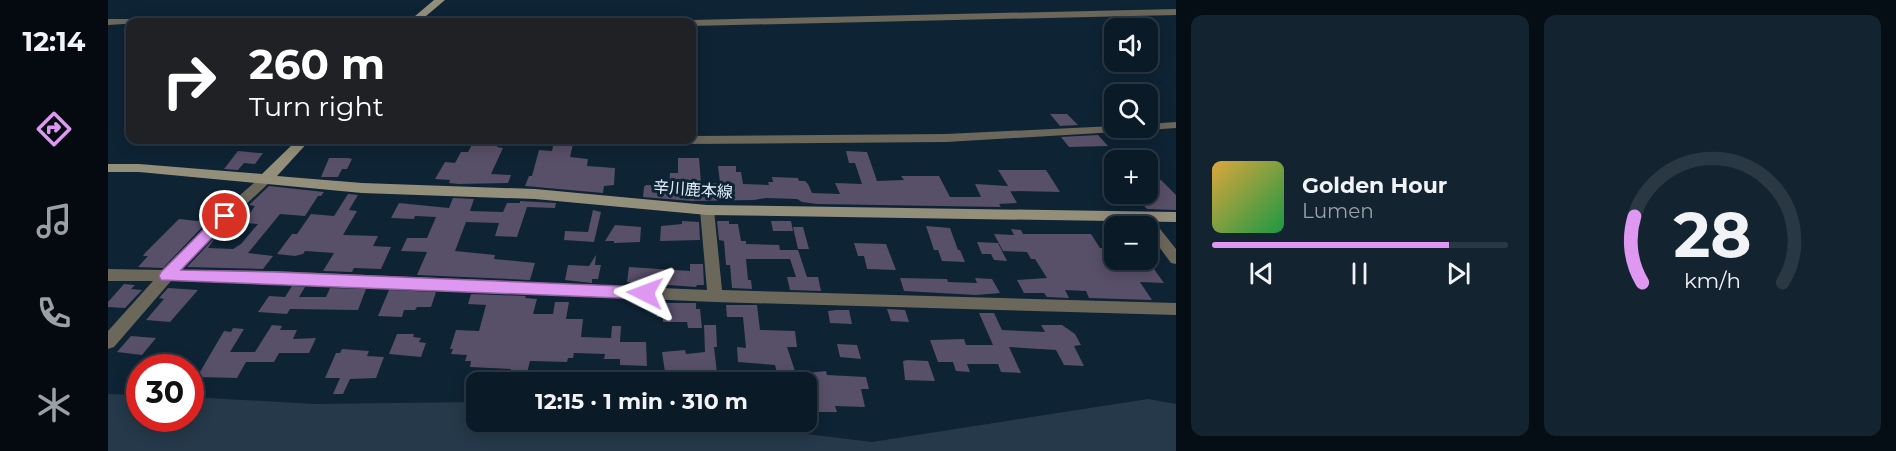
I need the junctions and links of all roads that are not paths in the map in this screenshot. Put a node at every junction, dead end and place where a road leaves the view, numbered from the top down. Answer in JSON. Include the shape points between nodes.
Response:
{"nodes":[{"id":1,"x":440,"y":0,"type":"edge"},
{"id":2,"x":1176,"y":12,"type":"edge"},
{"id":3,"x":418,"y":18,"type":"edge"},
{"id":4,"x":108,"y":22,"type":"edge"},
{"id":5,"x":126,"y":22,"type":"edge"},
{"id":6,"x":696,"y":23,"type":"edge"},
{"id":7,"x":1176,"y":125,"type":"edge"},
{"id":8,"x":1158,"y":126,"type":"edge"},
{"id":9,"x":1104,"y":130,"type":"edge"},
{"id":10,"x":696,"y":140,"type":"edge"},
{"id":11,"x":300,"y":144,"type":"edge"},
{"id":12,"x":108,"y":168,"type":"edge"},
{"id":13,"x":265,"y":180,"type":"junction"},
{"id":14,"x":706,"y":210,"type":"junction"},
{"id":15,"x":1104,"y":217,"type":"edge"},
{"id":16,"x":1176,"y":217,"type":"edge"},
{"id":17,"x":1158,"y":218,"type":"edge"},
{"id":18,"x":1158,"y":236,"type":"edge"},
{"id":19,"x":1176,"y":259,"type":"edge"},
{"id":20,"x":108,"y":275,"type":"edge"},
{"id":21,"x":166,"y":276,"type":"junction"},
{"id":22,"x":715,"y":296,"type":"junction"},
{"id":23,"x":1176,"y":309,"type":"edge"},
{"id":24,"x":108,"y":342,"type":"edge"}],
"edges":[{"from":1,"to":3,"type":"main road"},
{"from":2,"to":6,"type":"street"},
{"from":4,"to":5,"type":"street"},
{"from":7,"to":8,"type":"street"},
{"from":9,"to":10,"type":"street","via":[[946,138]]},
{"from":11,"to":13,"type":"main road"},
{"from":12,"to":13,"type":"main road","name":"辛川鹿本線"},
{"from":13,"to":14,"type":"main road","name":"辛川鹿本線","via":[[535,194]]},
{"from":13,"to":21,"type":"street","via":[[239,201]]},
{"from":14,"to":15,"type":"main road","name":"辛川鹿本線"},
{"from":14,"to":22,"type":"street"},
{"from":16,"to":17,"type":"main road","name":"辛川鹿本線"},
{"from":18,"to":19,"type":"street"},
{"from":20,"to":21,"type":"street"},
{"from":21,"to":22,"type":"street"},
{"from":21,"to":24,"type":"street"},
{"from":22,"to":23,"type":"street"}]}
